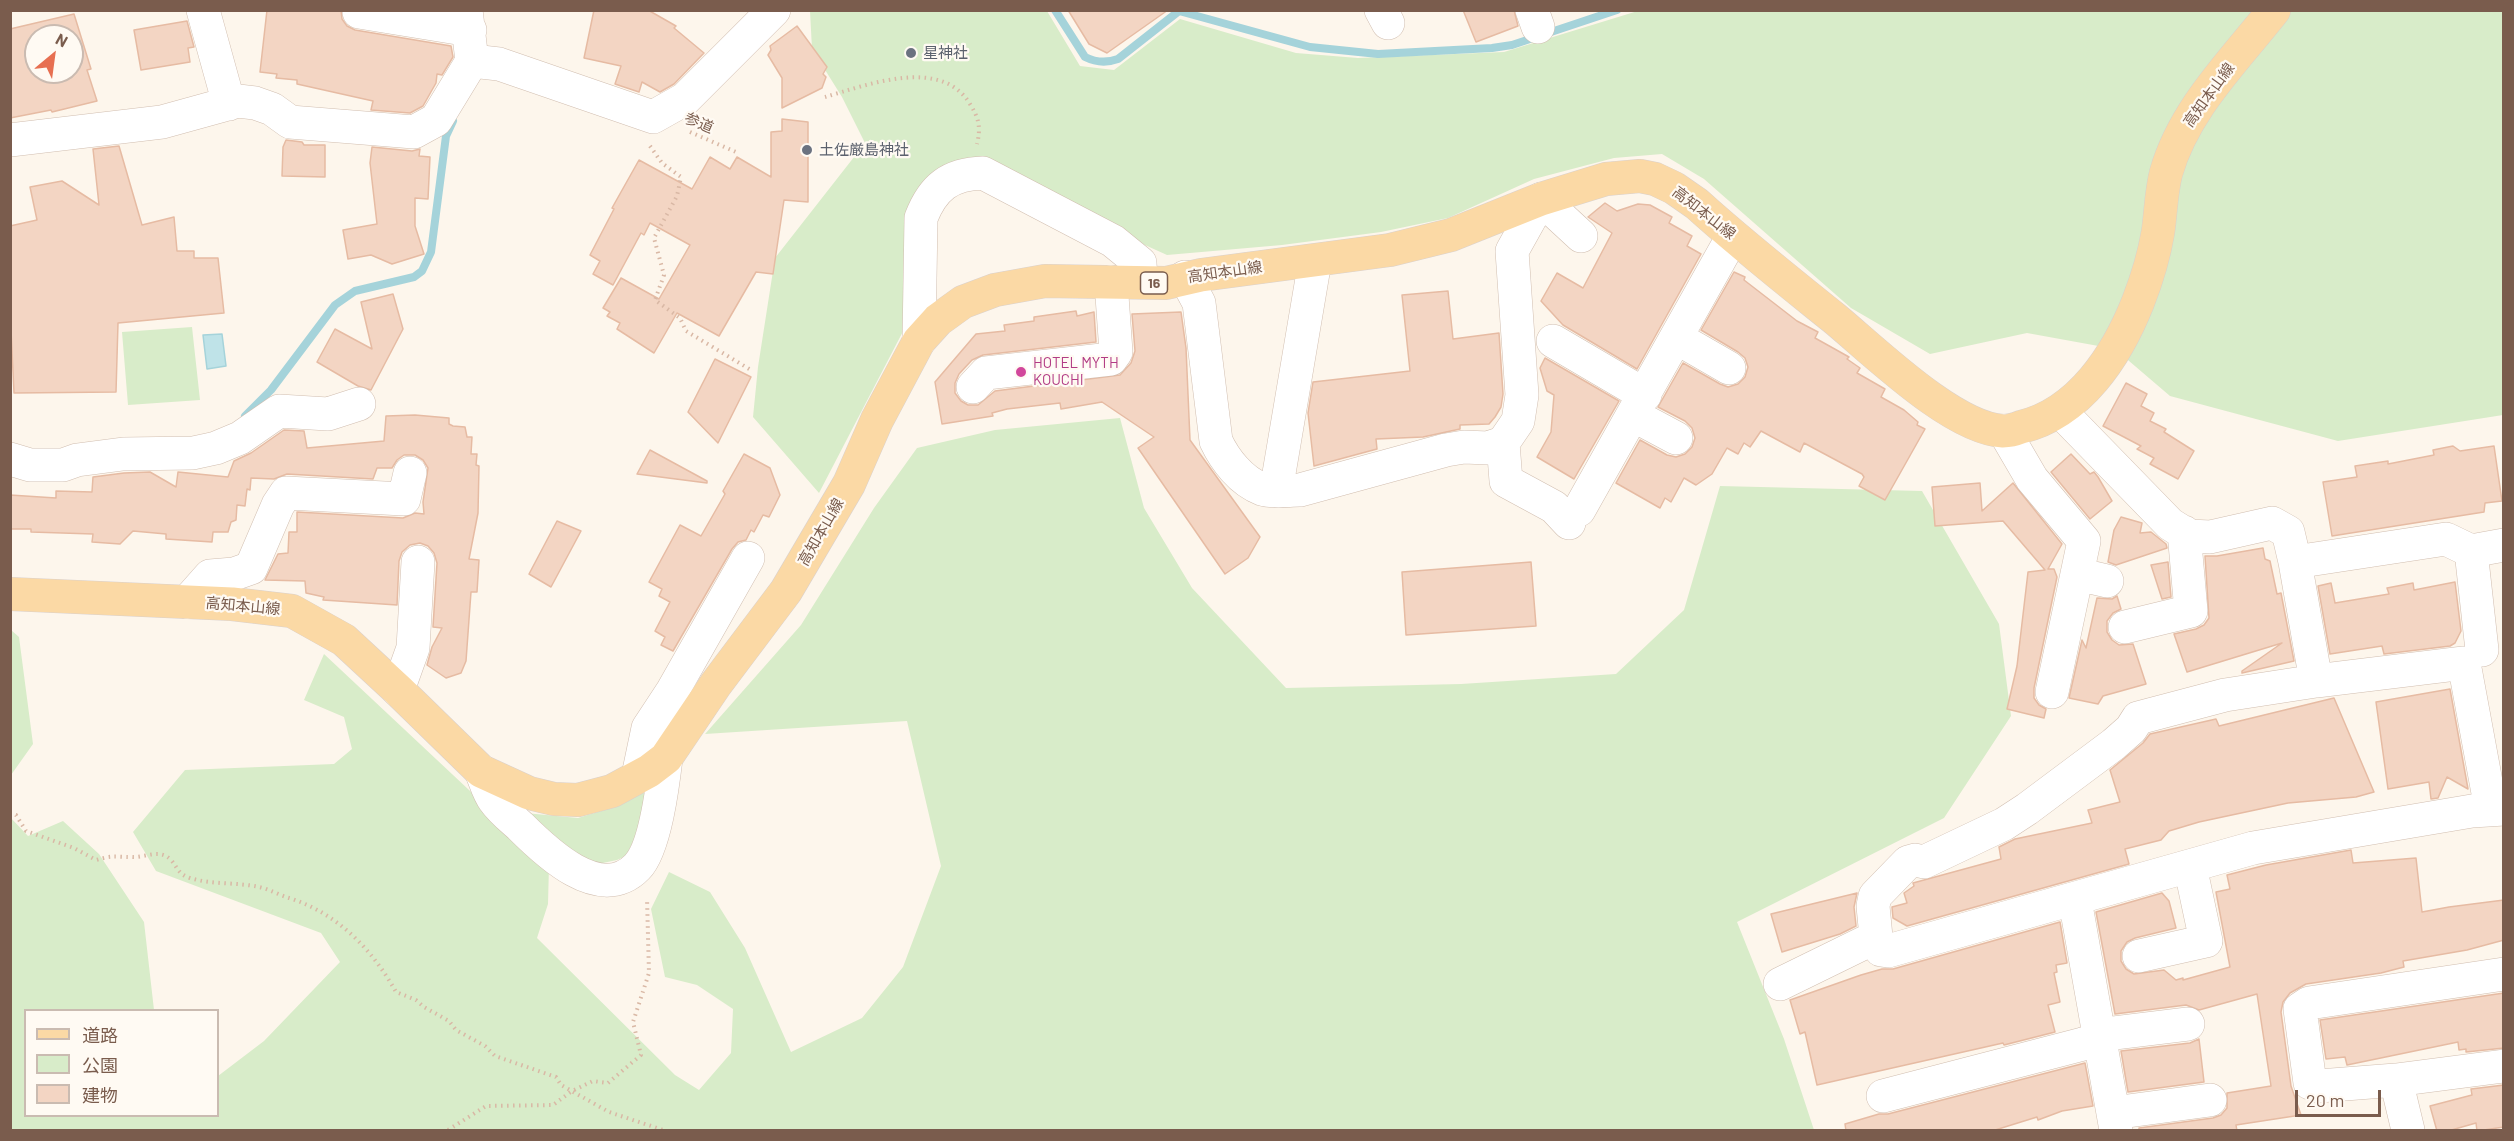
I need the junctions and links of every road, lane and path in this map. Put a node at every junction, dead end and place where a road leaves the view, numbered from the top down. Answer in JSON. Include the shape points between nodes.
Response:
{"nodes":[{"id":1,"x":203,"y":10,"type":"edge"},
{"id":2,"x":774,"y":10,"type":"edge"},
{"id":3,"x":2274,"y":10,"type":"edge"},
{"id":4,"x":359,"y":12,"type":"dead end"},
{"id":5,"x":477,"y":41,"type":"edge"},
{"id":6,"x":825,"y":97,"type":"dead end"},
{"id":7,"x":229,"y":104,"type":"junction"},
{"id":8,"x":649,"y":115,"type":"junction"},
{"id":9,"x":10,"y":140,"type":"edge"},
{"id":10,"x":736,"y":152,"type":"dead end"},
{"id":11,"x":969,"y":174,"type":"junction"},
{"id":12,"x":1541,"y":200,"type":"junction"},
{"id":13,"x":1581,"y":236,"type":"dead end"},
{"id":14,"x":1733,"y":236,"type":"junction"},
{"id":15,"x":1315,"y":261,"type":"junction"},
{"id":16,"x":1185,"y":277,"type":"junction"},
{"id":17,"x":1126,"y":282,"type":"junction"},
{"id":18,"x":1677,"y":338,"type":"junction"},
{"id":19,"x":919,"y":341,"type":"junction"},
{"id":20,"x":1553,"y":341,"type":"dead end"},
{"id":21,"x":1729,"y":368,"type":"dead end"},
{"id":22,"x":752,"y":370,"type":"dead end"},
{"id":23,"x":973,"y":387,"type":"dead end"},
{"id":24,"x":358,"y":404,"type":"dead end"},
{"id":25,"x":1639,"y":405,"type":"junction"},
{"id":26,"x":2060,"y":411,"type":"junction"},
{"id":27,"x":2004,"y":431,"type":"junction"},
{"id":28,"x":1676,"y":438,"type":"dead end"},
{"id":29,"x":1503,"y":443,"type":"junction"},
{"id":30,"x":13,"y":452,"type":"edge"},
{"id":31,"x":410,"y":473,"type":"dead end"},
{"id":32,"x":1276,"y":491,"type":"junction"},
{"id":33,"x":2184,"y":532,"type":"junction"},
{"id":34,"x":2504,"y":545,"type":"edge"},
{"id":35,"x":2471,"y":551,"type":"junction"},
{"id":36,"x":748,"y":558,"type":"dead end"},
{"id":37,"x":418,"y":562,"type":"dead end"},
{"id":38,"x":2295,"y":562,"type":"junction"},
{"id":39,"x":10,"y":594,"type":"edge"},
{"id":40,"x":187,"y":602,"type":"junction"},
{"id":41,"x":2125,"y":627,"type":"dead end"},
{"id":42,"x":2483,"y":654,"type":"edge"},
{"id":43,"x":2316,"y":681,"type":"junction"},
{"id":44,"x":398,"y":690,"type":"junction"},
{"id":45,"x":2052,"y":692,"type":"dead end"},
{"id":46,"x":666,"y":758,"type":"junction"},
{"id":47,"x":480,"y":771,"type":"junction"},
{"id":48,"x":638,"y":776,"type":"junction"},
{"id":49,"x":2497,"y":809,"type":"edge"},
{"id":50,"x":10,"y":813,"type":"edge"},
{"id":51,"x":2190,"y":866,"type":"junction"},
{"id":52,"x":634,"y":869,"type":"junction"},
{"id":53,"x":2075,"y":900,"type":"junction"},
{"id":54,"x":1876,"y":937,"type":"junction"},
{"id":55,"x":2139,"y":956,"type":"dead end"},
{"id":56,"x":2504,"y":974,"type":"edge"},
{"id":57,"x":1780,"y":984,"type":"dead end"},
{"id":58,"x":2188,"y":1024,"type":"dead end"},
{"id":59,"x":2098,"y":1039,"type":"junction"},
{"id":60,"x":2504,"y":1066,"type":"edge"},
{"id":61,"x":2397,"y":1080,"type":"junction"},
{"id":62,"x":572,"y":1091,"type":"junction"},
{"id":63,"x":1883,"y":1096,"type":"dead end"},
{"id":64,"x":2210,"y":1100,"type":"dead end"},
{"id":65,"x":2114,"y":1122,"type":"edge"},
{"id":66,"x":448,"y":1131,"type":"edge"},
{"id":67,"x":663,"y":1131,"type":"edge"},
{"id":68,"x":2408,"y":1131,"type":"edge"}],
"edges":[{"from":1,"to":7,"type":"street"},
{"from":2,"to":8,"type":"street","via":[[685,99]]},
{"from":3,"to":26,"type":"main road","name":"高知本山線","number":"16","via":[[2210,90],[2183,131],[2167,171],[2154,253],[2137,305],[2109,361]]},
{"from":4,"to":5,"type":"street"},
{"from":5,"to":7,"type":"street","via":[[436,120],[414,132],[290,122],[255,103]]},
{"from":5,"to":8,"type":"street"},
{"from":6,"to":11,"type":"path","via":[[894,78],[939,80],[961,92],[979,120]]},
{"from":7,"to":9,"type":"street","via":[[162,122]]},
{"from":8,"to":10,"type":"path","name":"参道"},
{"from":8,"to":22,"type":"path","via":[[648,144],[662,163],[681,177],[677,196],[654,238],[664,275],[655,300],[680,318],[686,331]]},
{"from":11,"to":17,"type":"street","via":[[983,173],[1113,241],[1140,263]]},
{"from":11,"to":19,"type":"street","via":[[943,184],[927,202],[921,218]]},
{"from":12,"to":13,"type":"street"},
{"from":12,"to":14,"type":"main road","name":"高知本山線","number":"16","via":[[1588,183],[1640,176],[1674,188]]},
{"from":12,"to":15,"type":"main road","name":"高知本山線","number":"16","via":[[1423,244]]},
{"from":12,"to":29,"type":"street","via":[[1512,251],[1522,395],[1518,421]]},
{"from":14,"to":18,"type":"street"},
{"from":14,"to":27,"type":"main road","name":"高知本山線","number":"16","via":[[1948,409],[1978,425]]},
{"from":15,"to":16,"type":"main road","name":"高知本山線","number":"16"},
{"from":15,"to":32,"type":"street"},
{"from":16,"to":17,"type":"main road","name":"高知本山線","number":"16","via":[[1166,283]]},
{"from":16,"to":32,"type":"street","via":[[1199,303],[1216,441],[1234,469],[1261,489]]},
{"from":17,"to":19,"type":"main road","name":"高知本山線","number":"16","via":[[1045,281],[995,290],[963,302],[938,320]]},
{"from":17,"to":23,"type":"street","via":[[1116,352],[1111,358],[986,373]]},
{"from":18,"to":21,"type":"street"},
{"from":18,"to":25,"type":"street"},
{"from":19,"to":46,"type":"main road","name":"高知本山線","number":"16","via":[[849,484],[786,591]]},
{"from":20,"to":25,"type":"street"},
{"from":24,"to":30,"type":"street","via":[[328,414],[279,411],[240,438],[193,453],[123,454],[63,465],[30,465]]},
{"from":25,"to":28,"type":"street"},
{"from":25,"to":29,"type":"street","via":[[1574,517],[1506,481]]},
{"from":26,"to":27,"type":"main road","name":"高知本山線","number":"16","via":[[2035,424]]},
{"from":26,"to":33,"type":"street","via":[[2170,524]]},
{"from":27,"to":45,"type":"street","via":[[2032,479],[2085,541],[2092,578]]},
{"from":29,"to":32,"type":"street","via":[[1488,448],[1446,450],[1300,490]]},
{"from":31,"to":40,"type":"street","via":[[404,499],[286,493],[251,568],[210,576]]},
{"from":33,"to":38,"type":"street","via":[[2210,537],[2272,523],[2288,532]]},
{"from":33,"to":41,"type":"street","via":[[2191,611]]},
{"from":34,"to":35,"type":"street"},
{"from":35,"to":38,"type":"street","via":[[2446,539]]},
{"from":35,"to":42,"type":"street"},
{"from":36,"to":48,"type":"street","via":[[648,728]]},
{"from":37,"to":44,"type":"street","via":[[413,648]]},
{"from":38,"to":43,"type":"street"},
{"from":39,"to":40,"type":"main road","name":"高知本山線","number":"16"},
{"from":40,"to":44,"type":"main road","name":"高知本山線","number":"16","via":[[292,611],[344,640]]},
{"from":42,"to":43,"type":"street"},
{"from":42,"to":49,"type":"street"},
{"from":43,"to":54,"type":"street","via":[[2225,694],[2138,718],[2114,744],[2004,824],[1924,862],[1908,862],[1875,897]]},
{"from":44,"to":47,"type":"main road","name":"高知本山線","number":"16"},
{"from":46,"to":48,"type":"main road","name":"高知本山線","number":"16"},
{"from":46,"to":52,"type":"street","via":[[653,830],[646,852]]},
{"from":47,"to":48,"type":"main road","name":"高知本山線","number":"16","via":[[529,794],[578,800],[612,791]]},
{"from":47,"to":52,"type":"street","via":[[493,799],[566,867],[604,879]]},
{"from":49,"to":51,"type":"street","via":[[2253,848]]},
{"from":50,"to":62,"type":"path","via":[[16,815],[26,831],[96,860],[113,855],[161,854],[189,878],[260,887],[301,900],[320,910],[363,945],[382,966],[396,992],[416,1000],[495,1056],[556,1077]]},
{"from":51,"to":53,"type":"street"},
{"from":51,"to":55,"type":"street","via":[[2206,941]]},
{"from":52,"to":62,"type":"path","via":[[647,889],[649,973],[633,1022],[641,1055],[608,1083],[593,1081]]},
{"from":53,"to":54,"type":"street","via":[[1888,951],[1881,950]]},
{"from":53,"to":59,"type":"street"},
{"from":54,"to":57,"type":"street"},
{"from":56,"to":61,"type":"street","via":[[2309,1003],[2300,1009],[2310,1083],[2319,1086]]},
{"from":58,"to":59,"type":"street","via":[[2114,1033]]},
{"from":59,"to":63,"type":"street"},
{"from":59,"to":65,"type":"street"},
{"from":60,"to":61,"type":"street"},
{"from":61,"to":68,"type":"street"},
{"from":62,"to":66,"type":"path","via":[[554,1105],[486,1107]]},
{"from":62,"to":67,"type":"path","via":[[609,1112]]},
{"from":64,"to":65,"type":"street"}]}
